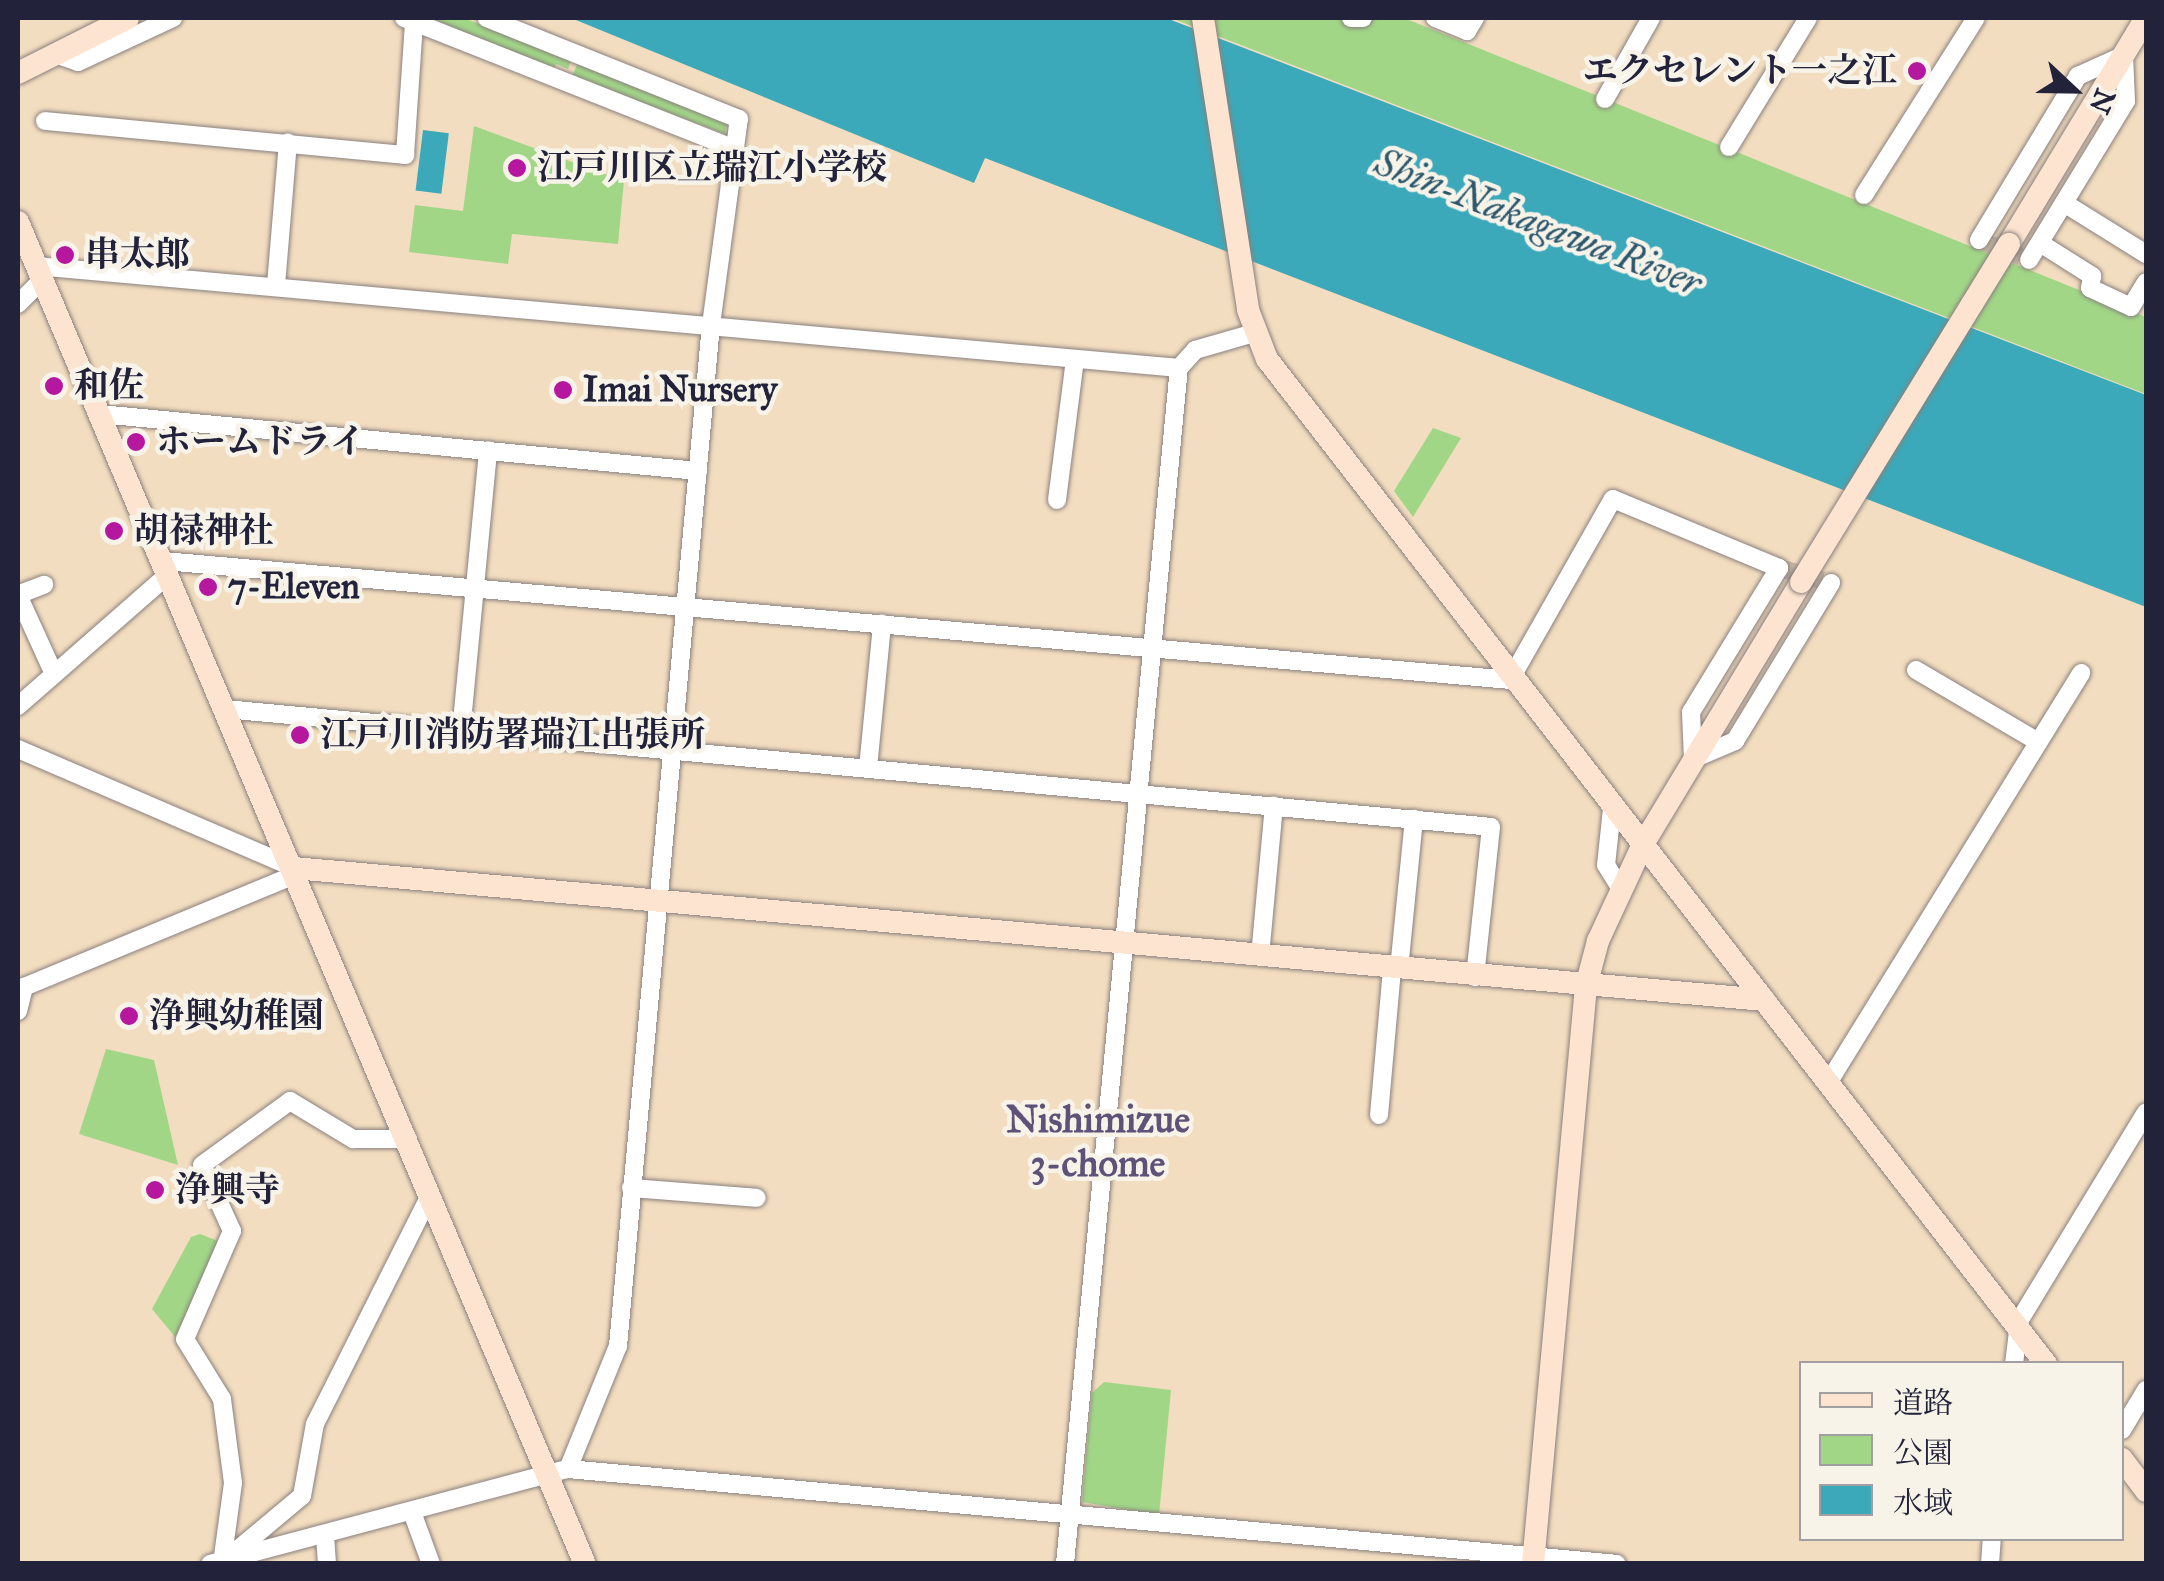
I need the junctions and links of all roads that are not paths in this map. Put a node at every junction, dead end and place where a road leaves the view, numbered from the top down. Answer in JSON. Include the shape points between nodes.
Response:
{"nodes":[{"id":1,"x":128,"y":18,"type":"edge"},
{"id":2,"x":173,"y":18,"type":"edge"},
{"id":3,"x":486,"y":18,"type":"edge"},
{"id":4,"x":1203,"y":18,"type":"edge"},
{"id":5,"x":1351,"y":18,"type":"edge"},
{"id":6,"x":1363,"y":18,"type":"edge"},
{"id":7,"x":1435,"y":18,"type":"edge"},
{"id":8,"x":1651,"y":18,"type":"edge"},
{"id":9,"x":1808,"y":18,"type":"edge"},
{"id":10,"x":1976,"y":18,"type":"edge"},
{"id":11,"x":2146,"y":18,"type":"edge"},
{"id":12,"x":408,"y":20,"type":"edge"},
{"id":13,"x":1471,"y":24,"type":"edge"},
{"id":14,"x":55,"y":54,"type":"junction"},
{"id":15,"x":2124,"y":55,"type":"junction"},
{"id":16,"x":18,"y":73,"type":"edge"},
{"id":17,"x":1605,"y":99,"type":"dead end"},
{"id":18,"x":45,"y":121,"type":"dead end"},
{"id":19,"x":288,"y":143,"type":"junction"},
{"id":20,"x":1729,"y":147,"type":"dead end"},
{"id":21,"x":733,"y":148,"type":"junction"},
{"id":22,"x":1864,"y":195,"type":"dead end"},
{"id":23,"x":2064,"y":203,"type":"junction"},
{"id":24,"x":18,"y":222,"type":"edge"},
{"id":25,"x":1979,"y":240,"type":"dead end"},
{"id":26,"x":2040,"y":243,"type":"junction"},
{"id":27,"x":2146,"y":254,"type":"edge"},
{"id":28,"x":2029,"y":260,"type":"dead end"},
{"id":29,"x":39,"y":273,"type":"junction"},
{"id":30,"x":2146,"y":282,"type":"edge"},
{"id":31,"x":276,"y":285,"type":"junction"},
{"id":32,"x":18,"y":304,"type":"edge"},
{"id":33,"x":1251,"y":322,"type":"junction"},
{"id":34,"x":711,"y":325,"type":"junction"},
{"id":35,"x":1075,"y":360,"type":"junction"},
{"id":36,"x":1179,"y":368,"type":"junction"},
{"id":37,"x":100,"y":414,"type":"junction"},
{"id":38,"x":488,"y":450,"type":"junction"},
{"id":39,"x":698,"y":471,"type":"junction"},
{"id":40,"x":1056,"y":500,"type":"dead end"},
{"id":41,"x":167,"y":568,"type":"junction"},
{"id":42,"x":1831,"y":584,"type":"dead end"},
{"id":43,"x":44,"y":585,"type":"dead end"},
{"id":44,"x":474,"y":588,"type":"junction"},
{"id":45,"x":19,"y":595,"type":"edge"},
{"id":46,"x":686,"y":607,"type":"junction"},
{"id":47,"x":882,"y":624,"type":"junction"},
{"id":48,"x":1153,"y":648,"type":"junction"},
{"id":49,"x":1916,"y":670,"type":"dead end"},
{"id":50,"x":2081,"y":673,"type":"dead end"},
{"id":51,"x":54,"y":674,"type":"junction"},
{"id":52,"x":1510,"y":680,"type":"junction"},
{"id":53,"x":18,"y":706,"type":"edge"},
{"id":54,"x":225,"y":710,"type":"junction"},
{"id":55,"x":461,"y":732,"type":"junction"},
{"id":56,"x":2038,"y":742,"type":"junction"},
{"id":57,"x":18,"y":749,"type":"edge"},
{"id":58,"x":673,"y":751,"type":"junction"},
{"id":59,"x":1692,"y":759,"type":"junction"},
{"id":60,"x":868,"y":768,"type":"junction"},
{"id":61,"x":1140,"y":792,"type":"junction"},
{"id":62,"x":1274,"y":806,"type":"junction"},
{"id":63,"x":1612,"y":809,"type":"junction"},
{"id":64,"x":1414,"y":819,"type":"junction"},
{"id":65,"x":1642,"y":846,"type":"junction"},
{"id":66,"x":296,"y":871,"type":"junction"},
{"id":67,"x":1620,"y":888,"type":"junction"},
{"id":68,"x":659,"y":902,"type":"junction"},
{"id":69,"x":1126,"y":944,"type":"junction"},
{"id":70,"x":1260,"y":956,"type":"junction"},
{"id":71,"x":1396,"y":969,"type":"junction"},
{"id":72,"x":1474,"y":977,"type":"junction"},
{"id":73,"x":21,"y":983,"type":"edge"},
{"id":74,"x":1586,"y":986,"type":"junction"},
{"id":75,"x":1764,"y":1000,"type":"junction"},
{"id":76,"x":18,"y":1010,"type":"edge"},
{"id":77,"x":1828,"y":1083,"type":"junction"},
{"id":78,"x":2146,"y":1112,"type":"edge"},
{"id":79,"x":1379,"y":1114,"type":"dead end"},
{"id":80,"x":408,"y":1139,"type":"junction"},
{"id":81,"x":631,"y":1188,"type":"junction"},
{"id":82,"x":430,"y":1196,"type":"junction"},
{"id":83,"x":757,"y":1198,"type":"dead end"},
{"id":84,"x":2017,"y":1327,"type":"junction"},
{"id":85,"x":2014,"y":1361,"type":"edge"},
{"id":86,"x":2044,"y":1361,"type":"edge"},
{"id":87,"x":2146,"y":1390,"type":"edge"},
{"id":88,"x":2124,"y":1427,"type":"edge"},
{"id":89,"x":2124,"y":1461,"type":"edge"},
{"id":90,"x":557,"y":1471,"type":"junction"},
{"id":91,"x":2146,"y":1491,"type":"edge"},
{"id":92,"x":412,"y":1512,"type":"junction"},
{"id":93,"x":1070,"y":1512,"type":"junction"},
{"id":94,"x":325,"y":1535,"type":"junction"},
{"id":95,"x":223,"y":1557,"type":"edge"},
{"id":96,"x":1534,"y":1560,"type":"edge"},
{"id":97,"x":327,"y":1564,"type":"edge"},
{"id":98,"x":431,"y":1564,"type":"edge"},
{"id":99,"x":585,"y":1564,"type":"edge"},
{"id":100,"x":1065,"y":1564,"type":"edge"},
{"id":101,"x":1617,"y":1564,"type":"edge"}],
"edges":[{"from":1,"to":14,"type":"street"},
{"from":2,"to":14,"type":"street","via":[[78,62]]},
{"from":3,"to":21,"type":"street","via":[[740,120]]},
{"from":4,"to":33,"type":"street"},
{"from":5,"to":6,"type":"street"},
{"from":7,"to":13,"type":"street"},
{"from":8,"to":17,"type":"street"},
{"from":9,"to":20,"type":"street"},
{"from":10,"to":22,"type":"street"},
{"from":11,"to":15,"type":"street"},
{"from":12,"to":19,"type":"street","via":[[405,154]]},
{"from":12,"to":21,"type":"street"},
{"from":14,"to":16,"type":"street"},
{"from":15,"to":23,"type":"street","via":[[2126,101]]},
{"from":15,"to":25,"type":"street","via":[[2078,76]]},
{"from":15,"to":59,"type":"street","bridge":true},
{"from":18,"to":19,"type":"street"},
{"from":19,"to":31,"type":"street"},
{"from":21,"to":34,"type":"street"},
{"from":23,"to":26,"type":"street"},
{"from":23,"to":27,"type":"street"},
{"from":24,"to":29,"type":"street"},
{"from":26,"to":28,"type":"street"},
{"from":26,"to":30,"type":"street","via":[[2092,276],[2090,288],[2131,307]]},
{"from":29,"to":31,"type":"street"},
{"from":29,"to":32,"type":"street"},
{"from":29,"to":37,"type":"street"},
{"from":31,"to":34,"type":"street"},
{"from":33,"to":36,"type":"street","via":[[1195,350]]},
{"from":33,"to":52,"type":"street","via":[[1280,379]]},
{"from":34,"to":35,"type":"street"},
{"from":34,"to":39,"type":"street"},
{"from":35,"to":36,"type":"street"},
{"from":35,"to":40,"type":"street"},
{"from":36,"to":48,"type":"street"},
{"from":37,"to":38,"type":"street"},
{"from":37,"to":41,"type":"street"},
{"from":38,"to":39,"type":"street"},
{"from":38,"to":44,"type":"street"},
{"from":39,"to":46,"type":"street"},
{"from":41,"to":44,"type":"street"},
{"from":41,"to":51,"type":"street"},
{"from":41,"to":54,"type":"street"},
{"from":42,"to":59,"type":"street","via":[[1735,741]]},
{"from":43,"to":45,"type":"street"},
{"from":44,"to":46,"type":"street"},
{"from":44,"to":55,"type":"street"},
{"from":45,"to":51,"type":"street"},
{"from":46,"to":47,"type":"street"},
{"from":46,"to":58,"type":"street"},
{"from":47,"to":48,"type":"street"},
{"from":47,"to":60,"type":"street"},
{"from":48,"to":52,"type":"street"},
{"from":48,"to":61,"type":"street"},
{"from":49,"to":56,"type":"street"},
{"from":50,"to":56,"type":"street"},
{"from":51,"to":53,"type":"street"},
{"from":52,"to":59,"type":"street","via":[[1613,500],[1779,568],[1691,712]]},
{"from":52,"to":63,"type":"street"},
{"from":54,"to":55,"type":"street"},
{"from":54,"to":66,"type":"street"},
{"from":55,"to":58,"type":"street"},
{"from":56,"to":77,"type":"street"},
{"from":57,"to":66,"type":"street"},
{"from":58,"to":60,"type":"street"},
{"from":58,"to":68,"type":"street"},
{"from":59,"to":65,"type":"street"},
{"from":60,"to":61,"type":"street"},
{"from":61,"to":62,"type":"street"},
{"from":61,"to":69,"type":"street"},
{"from":62,"to":64,"type":"street"},
{"from":62,"to":70,"type":"street"},
{"from":63,"to":65,"type":"street"},
{"from":63,"to":67,"type":"street","via":[[1606,864]]},
{"from":64,"to":71,"type":"street"},
{"from":64,"to":72,"type":"street","via":[[1492,827]]},
{"from":65,"to":67,"type":"street"},
{"from":65,"to":75,"type":"street"},
{"from":66,"to":68,"type":"street"},
{"from":66,"to":73,"type":"street"},
{"from":66,"to":80,"type":"street"},
{"from":67,"to":74,"type":"street"},
{"from":68,"to":69,"type":"street"},
{"from":68,"to":81,"type":"street"},
{"from":69,"to":70,"type":"street"},
{"from":69,"to":93,"type":"street"},
{"from":70,"to":71,"type":"street"},
{"from":71,"to":72,"type":"street"},
{"from":71,"to":79,"type":"street"},
{"from":72,"to":74,"type":"street"},
{"from":73,"to":76,"type":"street"},
{"from":74,"to":75,"type":"street"},
{"from":74,"to":96,"type":"street"},
{"from":75,"to":77,"type":"street"},
{"from":77,"to":84,"type":"street"},
{"from":78,"to":84,"type":"street"},
{"from":80,"to":82,"type":"street"},
{"from":80,"to":95,"type":"street","via":[[353,1139],[290,1101],[202,1165],[232,1231],[185,1339],[222,1399],[233,1483]]},
{"from":81,"to":83,"type":"street"},
{"from":81,"to":90,"type":"street","via":[[618,1346]]},
{"from":82,"to":90,"type":"street"},
{"from":82,"to":95,"type":"street","via":[[315,1424],[302,1496]]},
{"from":84,"to":85,"type":"street"},
{"from":84,"to":86,"type":"street"},
{"from":87,"to":88,"type":"street"},
{"from":89,"to":91,"type":"street"},
{"from":90,"to":92,"type":"street"},
{"from":90,"to":93,"type":"street"},
{"from":90,"to":99,"type":"street"},
{"from":92,"to":94,"type":"street"},
{"from":92,"to":98,"type":"street"},
{"from":93,"to":96,"type":"street"},
{"from":93,"to":100,"type":"street"},
{"from":94,"to":95,"type":"street"},
{"from":94,"to":97,"type":"street"},
{"from":96,"to":101,"type":"street"}]}
